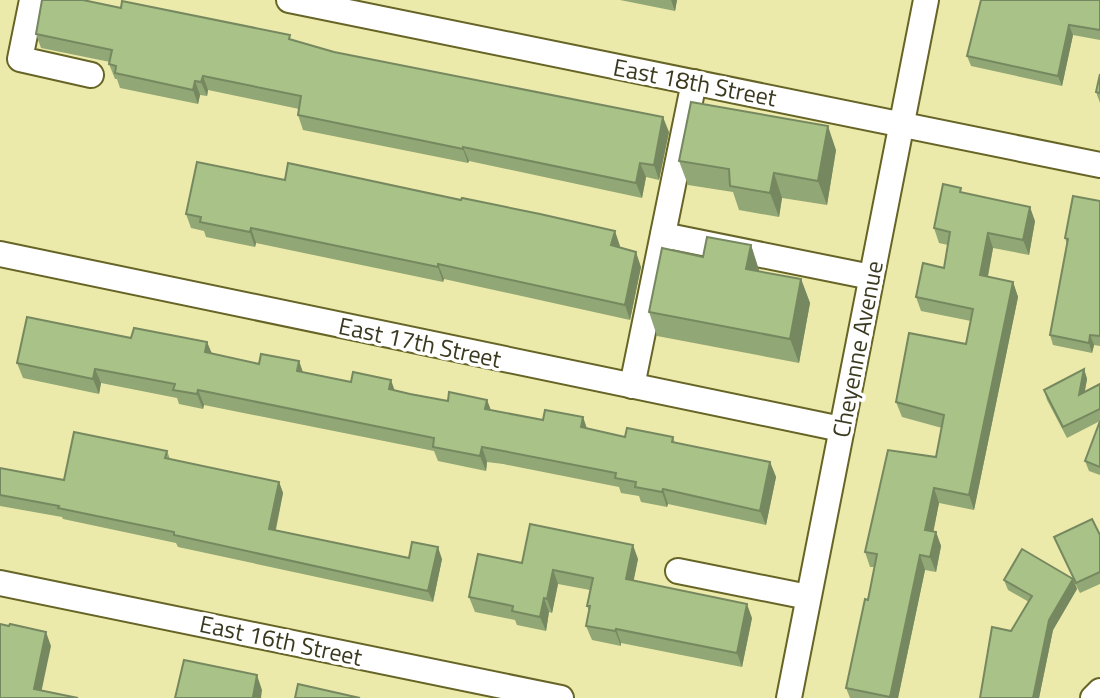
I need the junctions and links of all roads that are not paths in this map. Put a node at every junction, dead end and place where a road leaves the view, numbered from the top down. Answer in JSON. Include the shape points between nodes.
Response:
{"nodes":[{"id":1,"x":32,"y":0,"type":"edge"},
{"id":2,"x":289,"y":0,"type":"edge"},
{"id":3,"x":926,"y":0,"type":"edge"},
{"id":4,"x":91,"y":75,"type":"dead end"},
{"id":5,"x":694,"y":82,"type":"junction"},
{"id":6,"x":901,"y":124,"type":"junction"},
{"id":7,"x":1100,"y":165,"type":"edge"},
{"id":8,"x":663,"y":235,"type":"junction"},
{"id":9,"x":0,"y":254,"type":"edge"},
{"id":10,"x":871,"y":277,"type":"junction"},
{"id":11,"x":632,"y":386,"type":"junction"},
{"id":12,"x":841,"y":429,"type":"junction"},
{"id":13,"x":678,"y":571,"type":"dead end"},
{"id":14,"x":0,"y":583,"type":"edge"},
{"id":15,"x":808,"y":597,"type":"junction"},
{"id":16,"x":1100,"y":691,"type":"edge"},
{"id":17,"x":562,"y":698,"type":"edge"},
{"id":18,"x":789,"y":698,"type":"edge"},
{"id":19,"x":1093,"y":698,"type":"edge"}],
"edges":[{"from":1,"to":4,"type":"street","via":[[20,59]]},
{"from":2,"to":5,"type":"street","name":"East 18th Street"},
{"from":3,"to":6,"type":"street","name":"Cheyenne Avenue"},
{"from":5,"to":6,"type":"street","name":"East 18th Street"},
{"from":5,"to":8,"type":"street"},
{"from":6,"to":7,"type":"street","name":"East 18th Street"},
{"from":6,"to":10,"type":"street","name":"Cheyenne Avenue"},
{"from":8,"to":10,"type":"street"},
{"from":8,"to":11,"type":"street"},
{"from":9,"to":11,"type":"street","name":"East 17th Street"},
{"from":10,"to":12,"type":"street","name":"Cheyenne Avenue"},
{"from":11,"to":12,"type":"street","name":"East 17th Street"},
{"from":12,"to":15,"type":"street","name":"Cheyenne Avenue"},
{"from":13,"to":15,"type":"street"},
{"from":14,"to":17,"type":"street","name":"East 16th Street"},
{"from":15,"to":18,"type":"street","name":"Cheyenne Avenue"},
{"from":16,"to":19,"type":"street"}]}
